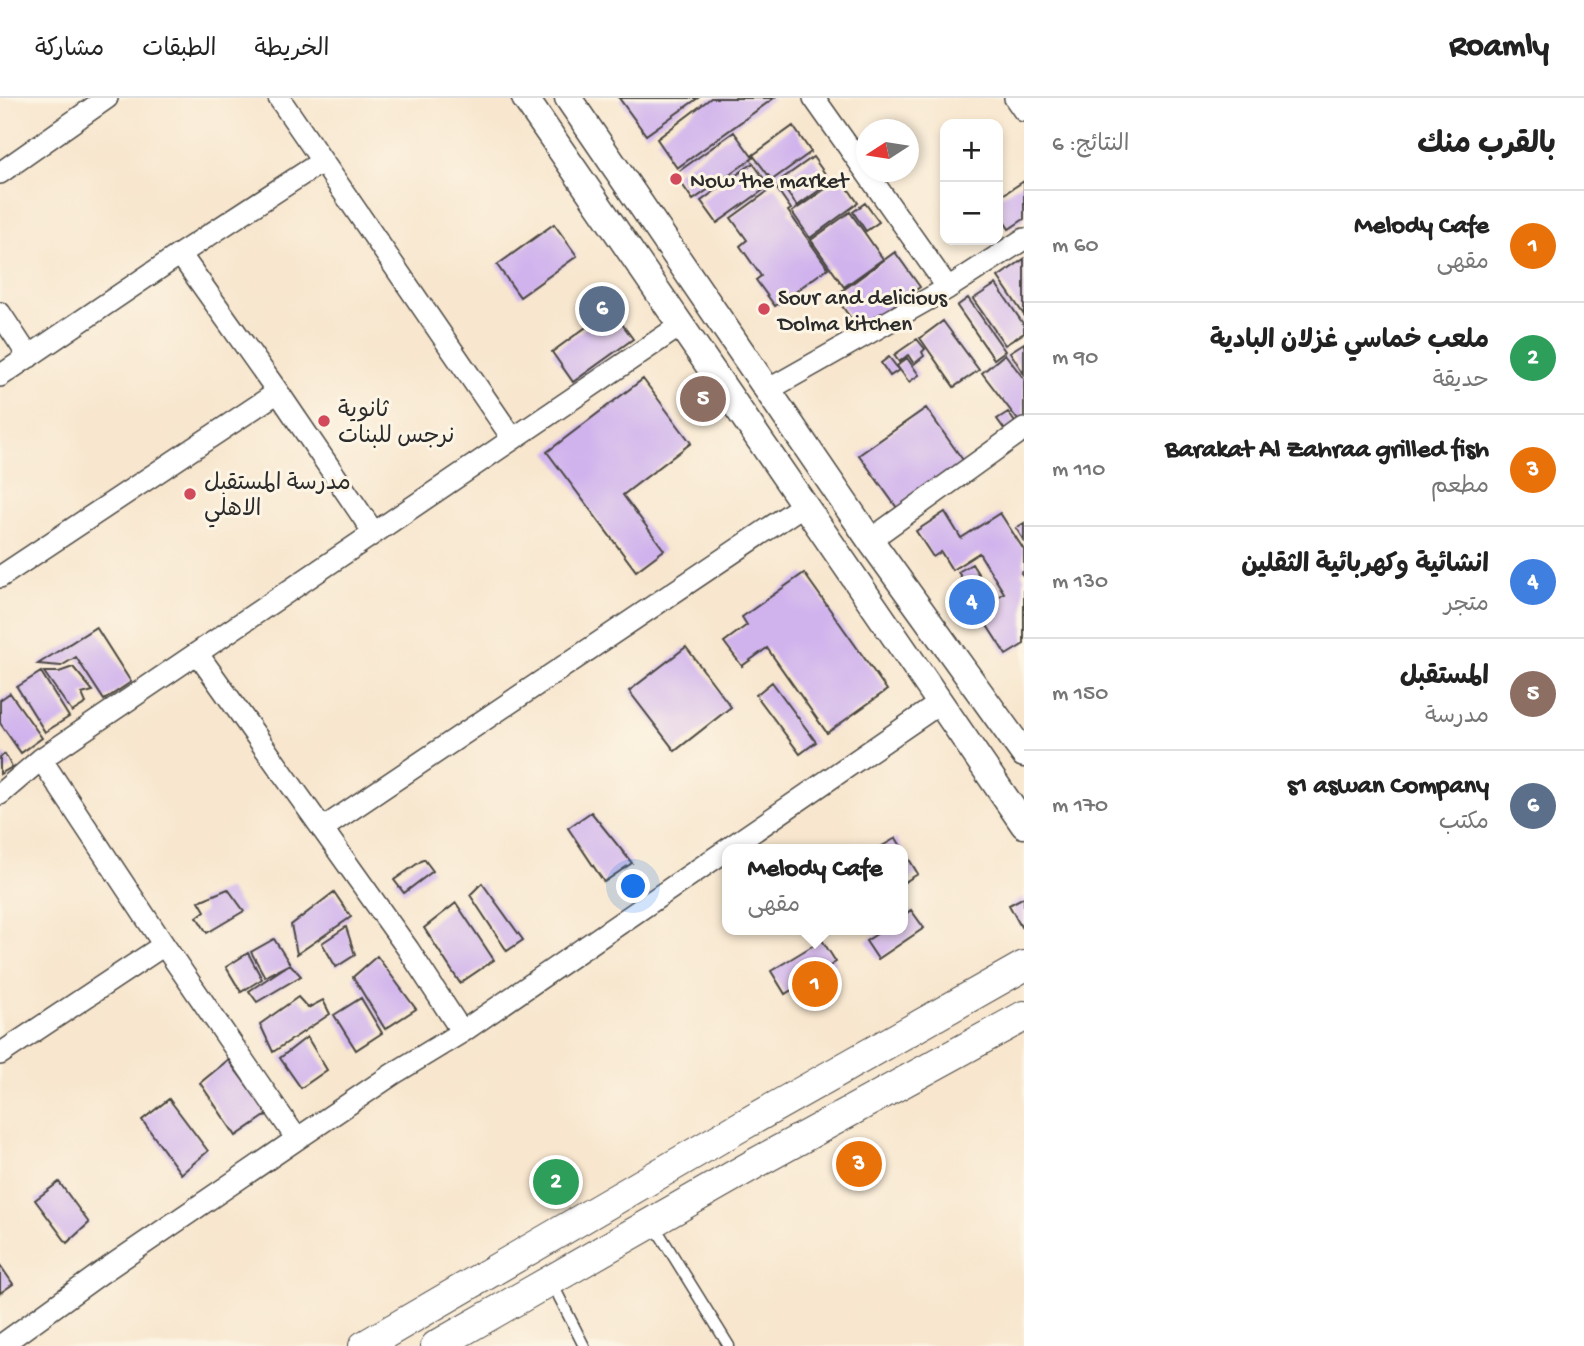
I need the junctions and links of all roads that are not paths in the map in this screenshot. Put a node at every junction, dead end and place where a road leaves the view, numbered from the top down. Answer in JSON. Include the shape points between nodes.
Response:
{"nodes":[{"id":1,"x":107,"y":98,"type":"edge"},
{"id":2,"x":279,"y":98,"type":"edge"},
{"id":3,"x":525,"y":98,"type":"edge"},
{"id":4,"x":568,"y":98,"type":"edge"},
{"id":5,"x":814,"y":98,"type":"edge"},
{"id":6,"x":1015,"y":98,"type":"edge"},
{"id":7,"x":1024,"y":111,"type":"edge"},
{"id":8,"x":609,"y":159,"type":"junction"},
{"id":9,"x":321,"y":162,"type":"junction"},
{"id":10,"x":0,"y":173,"type":"edge"},
{"id":11,"x":580,"y":178,"type":"junction"},
{"id":12,"x":1024,"y":239,"type":"edge"},
{"id":13,"x":180,"y":254,"type":"junction"},
{"id":14,"x":948,"y":288,"type":"junction"},
{"id":15,"x":0,"y":313,"type":"edge"},
{"id":16,"x":681,"y":325,"type":"junction"},
{"id":17,"x":29,"y":357,"type":"junction"},
{"id":18,"x":0,"y":376,"type":"edge"},
{"id":19,"x":766,"y":391,"type":"junction"},
{"id":20,"x":278,"y":392,"type":"junction"},
{"id":21,"x":1024,"y":429,"type":"edge"},
{"id":22,"x":513,"y":439,"type":"junction"},
{"id":23,"x":805,"y":505,"type":"junction"},
{"id":24,"x":374,"y":533,"type":"junction"},
{"id":25,"x":870,"y":540,"type":"junction"},
{"id":26,"x":0,"y":577,"type":"edge"},
{"id":27,"x":197,"y":653,"type":"junction"},
{"id":28,"x":940,"y":703,"type":"junction"},
{"id":29,"x":1024,"y":754,"type":"edge"},
{"id":30,"x":41,"y":759,"type":"junction"},
{"id":31,"x":0,"y":794,"type":"edge"},
{"id":32,"x":1024,"y":825,"type":"edge"},
{"id":33,"x":322,"y":829,"type":"junction"},
{"id":34,"x":735,"y":844,"type":"edge"},
{"id":35,"x":722,"y":853,"type":"edge"},
{"id":36,"x":164,"y":945,"type":"junction"},
{"id":37,"x":1024,"y":966,"type":"edge"},
{"id":38,"x":1024,"y":1016,"type":"edge"},
{"id":39,"x":462,"y":1032,"type":"junction"},
{"id":40,"x":0,"y":1054,"type":"edge"},
{"id":41,"x":736,"y":1129,"type":"junction"},
{"id":42,"x":297,"y":1139,"type":"junction"},
{"id":43,"x":756,"y":1163,"type":"junction"},
{"id":44,"x":652,"y":1223,"type":"junction"},
{"id":45,"x":551,"y":1280,"type":"junction"},
{"id":46,"x":0,"y":1346,"type":"edge"},
{"id":47,"x":364,"y":1346,"type":"edge"},
{"id":48,"x":436,"y":1346,"type":"edge"},
{"id":49,"x":584,"y":1346,"type":"edge"},
{"id":50,"x":729,"y":1346,"type":"edge"}],
"edges":[{"from":1,"to":10,"type":"street"},
{"from":2,"to":9,"type":"street"},
{"from":3,"to":11,"type":"street"},
{"from":4,"to":8,"type":"street"},
{"from":5,"to":14,"type":"street"},
{"from":6,"to":7,"type":"street"},
{"from":8,"to":11,"type":"street"},
{"from":8,"to":19,"type":"street"},
{"from":9,"to":13,"type":"street"},
{"from":9,"to":22,"type":"street"},
{"from":11,"to":16,"type":"street"},
{"from":12,"to":14,"type":"street"},
{"from":13,"to":17,"type":"street"},
{"from":13,"to":20,"type":"street"},
{"from":14,"to":19,"type":"street"},
{"from":15,"to":17,"type":"street"},
{"from":16,"to":22,"type":"street"},
{"from":16,"to":23,"type":"street"},
{"from":17,"to":18,"type":"street"},
{"from":19,"to":25,"type":"street"},
{"from":20,"to":24,"type":"street"},
{"from":20,"to":26,"type":"street"},
{"from":21,"to":25,"type":"street"},
{"from":22,"to":24,"type":"street"},
{"from":23,"to":28,"type":"street"},
{"from":23,"to":33,"type":"street"},
{"from":24,"to":27,"type":"street"},
{"from":25,"to":29,"type":"street"},
{"from":27,"to":30,"type":"street"},
{"from":27,"to":33,"type":"street"},
{"from":28,"to":32,"type":"street"},
{"from":28,"to":34,"type":"street"},
{"from":30,"to":31,"type":"street"},
{"from":30,"to":36,"type":"street"},
{"from":33,"to":39,"type":"street"},
{"from":35,"to":39,"type":"street"},
{"from":36,"to":40,"type":"street"},
{"from":36,"to":42,"type":"street"},
{"from":37,"to":41,"type":"main road"},
{"from":38,"to":43,"type":"main road"},
{"from":39,"to":42,"type":"street"},
{"from":41,"to":43,"type":"main road"},
{"from":41,"to":47,"type":"main road"},
{"from":42,"to":46,"type":"street"},
{"from":43,"to":44,"type":"main road"},
{"from":44,"to":45,"type":"main road"},
{"from":44,"to":50,"type":"lane"},
{"from":45,"to":48,"type":"main road"},
{"from":45,"to":49,"type":"lane"}]}
